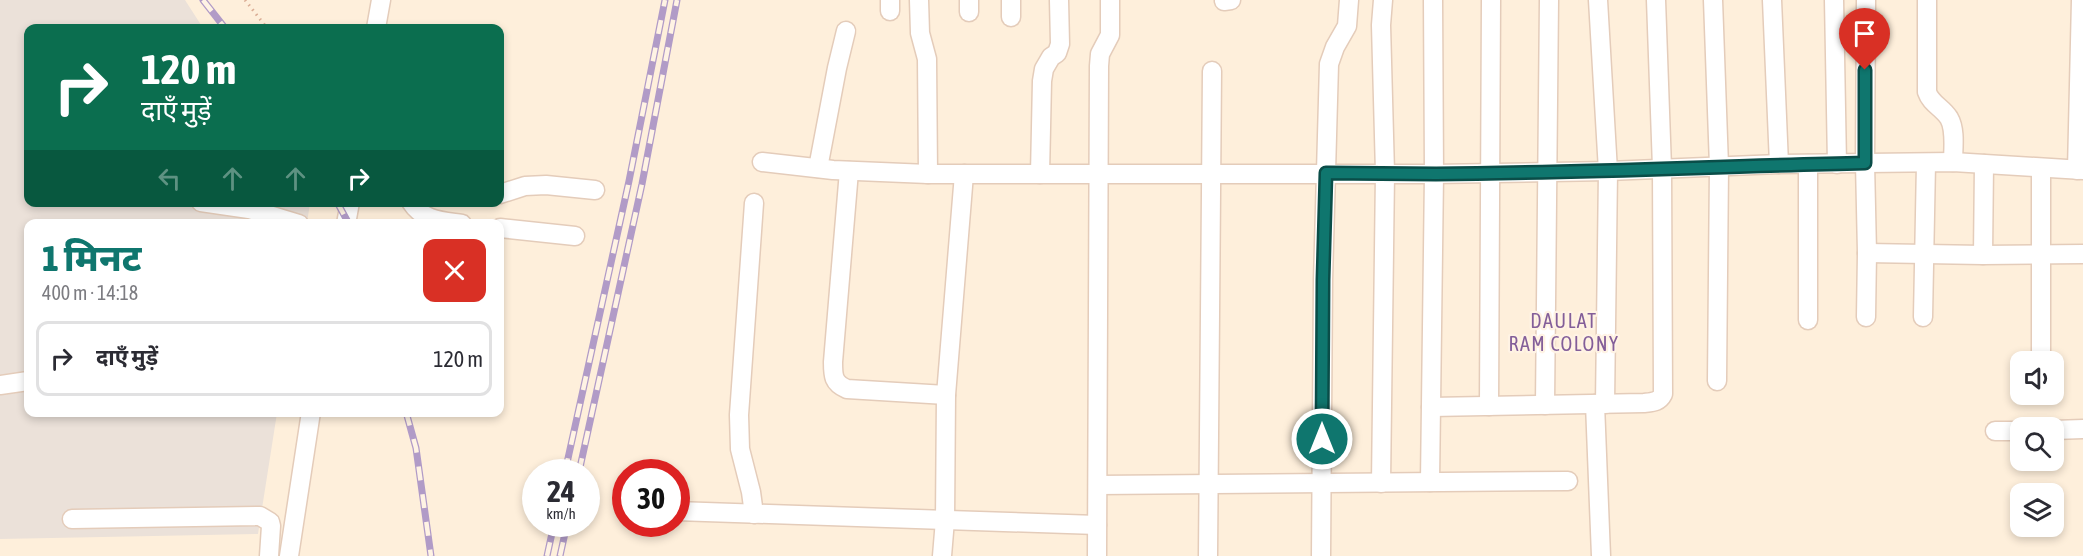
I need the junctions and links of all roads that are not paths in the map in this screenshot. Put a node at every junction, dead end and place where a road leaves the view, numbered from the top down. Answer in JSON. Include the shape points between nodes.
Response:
{"nodes":[{"id":1,"x":381,"y":0,"type":"edge"},
{"id":2,"x":919,"y":0,"type":"edge"},
{"id":3,"x":1059,"y":0,"type":"edge"},
{"id":4,"x":1110,"y":0,"type":"edge"},
{"id":5,"x":1231,"y":0,"type":"edge"},
{"id":6,"x":1349,"y":0,"type":"edge"},
{"id":7,"x":1383,"y":0,"type":"edge"},
{"id":8,"x":1433,"y":0,"type":"edge"},
{"id":9,"x":1491,"y":0,"type":"edge"},
{"id":10,"x":1549,"y":0,"type":"edge"},
{"id":11,"x":1598,"y":0,"type":"edge"},
{"id":12,"x":1656,"y":0,"type":"edge"},
{"id":13,"x":1713,"y":0,"type":"edge"},
{"id":14,"x":1772,"y":0,"type":"edge"},
{"id":15,"x":1834,"y":0,"type":"edge"},
{"id":16,"x":1866,"y":0,"type":"edge"},
{"id":17,"x":1927,"y":0,"type":"edge"},
{"id":18,"x":2081,"y":0,"type":"edge"},
{"id":19,"x":1224,"y":1,"type":"edge"},
{"id":20,"x":377,"y":24,"type":"edge"},
{"id":21,"x":846,"y":31,"type":"dead end"},
{"id":22,"x":1212,"y":71,"type":"dead end"},
{"id":23,"x":762,"y":162,"type":"dead end"},
{"id":24,"x":1926,"y":162,"type":"junction"},
{"id":25,"x":1953,"y":162,"type":"junction"},
{"id":26,"x":1865,"y":163,"type":"junction"},
{"id":27,"x":1779,"y":164,"type":"junction"},
{"id":28,"x":1808,"y":164,"type":"junction"},
{"id":29,"x":1837,"y":164,"type":"junction"},
{"id":30,"x":1983,"y":164,"type":"junction"},
{"id":31,"x":1719,"y":166,"type":"junction"},
{"id":32,"x":818,"y":168,"type":"junction"},
{"id":33,"x":1662,"y":168,"type":"junction"},
{"id":34,"x":2041,"y":168,"type":"junction"},
{"id":35,"x":2080,"y":170,"type":"edge"},
{"id":36,"x":849,"y":171,"type":"junction"},
{"id":37,"x":1547,"y":171,"type":"junction"},
{"id":38,"x":1608,"y":171,"type":"junction"},
{"id":39,"x":1385,"y":172,"type":"junction"},
{"id":40,"x":1212,"y":173,"type":"junction"},
{"id":41,"x":1326,"y":173,"type":"junction"},
{"id":42,"x":1491,"y":173,"type":"junction"},
{"id":43,"x":928,"y":174,"type":"junction"},
{"id":44,"x":964,"y":174,"type":"junction"},
{"id":45,"x":1040,"y":174,"type":"junction"},
{"id":46,"x":1099,"y":174,"type":"junction"},
{"id":47,"x":1434,"y":174,"type":"junction"},
{"id":48,"x":596,"y":190,"type":"dead end"},
{"id":49,"x":504,"y":193,"type":"edge"},
{"id":50,"x":754,"y":203,"type":"dead end"},
{"id":51,"x":235,"y":207,"type":"edge"},
{"id":52,"x":414,"y":207,"type":"edge"},
{"id":53,"x":282,"y":219,"type":"edge"},
{"id":54,"x":430,"y":219,"type":"edge"},
{"id":55,"x":504,"y":228,"type":"edge"},
{"id":56,"x":575,"y":236,"type":"dead end"},
{"id":57,"x":1867,"y":253,"type":"junction"},
{"id":58,"x":1924,"y":254,"type":"junction"},
{"id":59,"x":2042,"y":254,"type":"junction"},
{"id":60,"x":2083,"y":254,"type":"edge"},
{"id":61,"x":1983,"y":255,"type":"junction"},
{"id":62,"x":1866,"y":317,"type":"dead end"},
{"id":63,"x":1923,"y":317,"type":"dead end"},
{"id":64,"x":1808,"y":320,"type":"dead end"},
{"id":65,"x":2041,"y":351,"type":"edge"},
{"id":66,"x":1717,"y":381,"type":"dead end"},
{"id":67,"x":24,"y":382,"type":"edge"},
{"id":68,"x":0,"y":385,"type":"edge"},
{"id":69,"x":946,"y":394,"type":"junction"},
{"id":70,"x":1600,"y":404,"type":"junction"},
{"id":71,"x":1545,"y":405,"type":"junction"},
{"id":72,"x":1489,"y":406,"type":"junction"},
{"id":73,"x":1431,"y":407,"type":"junction"},
{"id":74,"x":307,"y":417,"type":"edge"},
{"id":75,"x":2083,"y":429,"type":"edge"},
{"id":76,"x":2010,"y":430,"type":"edge"},
{"id":77,"x":2064,"y":430,"type":"edge"},
{"id":78,"x":1995,"y":431,"type":"dead end"},
{"id":79,"x":1568,"y":480,"type":"dead end"},
{"id":80,"x":1430,"y":482,"type":"junction"},
{"id":81,"x":1381,"y":483,"type":"junction"},
{"id":82,"x":1322,"y":484,"type":"junction"},
{"id":83,"x":1098,"y":485,"type":"junction"},
{"id":84,"x":1209,"y":486,"type":"junction"},
{"id":85,"x":690,"y":512,"type":"edge"},
{"id":86,"x":754,"y":514,"type":"junction"},
{"id":87,"x":72,"y":519,"type":"dead end"},
{"id":88,"x":945,"y":520,"type":"junction"},
{"id":89,"x":1097,"y":525,"type":"junction"},
{"id":90,"x":269,"y":556,"type":"edge"},
{"id":91,"x":289,"y":556,"type":"edge"},
{"id":92,"x":942,"y":556,"type":"edge"},
{"id":93,"x":1097,"y":556,"type":"edge"},
{"id":94,"x":1208,"y":556,"type":"edge"},
{"id":95,"x":1321,"y":556,"type":"edge"},
{"id":96,"x":1601,"y":556,"type":"edge"}],
"edges":[{"from":1,"to":20,"type":"street"},
{"from":2,"to":43,"type":"street","via":[[920,33],[927,59]]},
{"from":3,"to":45,"type":"street","via":[[1060,44],[1044,69],[1042,81]]},
{"from":4,"to":46,"type":"street","via":[[1110,35],[1100,54],[1099,66]]},
{"from":5,"to":19,"type":"street"},
{"from":6,"to":41,"type":"street","via":[[1347,26],[1329,64]]},
{"from":7,"to":39,"type":"street"},
{"from":8,"to":47,"type":"street"},
{"from":9,"to":42,"type":"street"},
{"from":10,"to":37,"type":"street"},
{"from":11,"to":38,"type":"street"},
{"from":12,"to":33,"type":"street"},
{"from":13,"to":31,"type":"street"},
{"from":14,"to":27,"type":"street"},
{"from":15,"to":29,"type":"street"},
{"from":16,"to":26,"type":"street"},
{"from":17,"to":25,"type":"street","via":[[1927,92],[1932,103],[1949,119]]},
{"from":18,"to":35,"type":"street"},
{"from":21,"to":32,"type":"street"},
{"from":22,"to":40,"type":"street"},
{"from":23,"to":32,"type":"street"},
{"from":24,"to":25,"type":"street"},
{"from":24,"to":26,"type":"street"},
{"from":24,"to":58,"type":"street"},
{"from":25,"to":30,"type":"street"},
{"from":26,"to":29,"type":"street"},
{"from":26,"to":57,"type":"street"},
{"from":27,"to":28,"type":"street"},
{"from":27,"to":31,"type":"street"},
{"from":28,"to":29,"type":"street"},
{"from":28,"to":64,"type":"street"},
{"from":30,"to":34,"type":"street"},
{"from":30,"to":61,"type":"street"},
{"from":31,"to":33,"type":"street"},
{"from":31,"to":66,"type":"street"},
{"from":32,"to":36,"type":"street"},
{"from":33,"to":38,"type":"street"},
{"from":33,"to":70,"type":"street","via":[[1663,394],[1654,402]]},
{"from":34,"to":35,"type":"street"},
{"from":34,"to":59,"type":"street"},
{"from":36,"to":43,"type":"street"},
{"from":36,"to":69,"type":"street","via":[[833,377],[847,389]]},
{"from":37,"to":38,"type":"street"},
{"from":37,"to":42,"type":"street"},
{"from":37,"to":71,"type":"street"},
{"from":38,"to":70,"type":"street"},
{"from":39,"to":41,"type":"street"},
{"from":39,"to":47,"type":"street"},
{"from":39,"to":81,"type":"street"},
{"from":40,"to":41,"type":"street"},
{"from":40,"to":46,"type":"street"},
{"from":40,"to":84,"type":"street"},
{"from":41,"to":82,"type":"street"},
{"from":42,"to":47,"type":"street"},
{"from":42,"to":72,"type":"street"},
{"from":43,"to":44,"type":"street"},
{"from":44,"to":45,"type":"street"},
{"from":44,"to":69,"type":"street"},
{"from":45,"to":46,"type":"street"},
{"from":46,"to":83,"type":"street"},
{"from":47,"to":73,"type":"street"},
{"from":48,"to":49,"type":"street","via":[[546,185]]},
{"from":50,"to":86,"type":"street","via":[[740,415],[740,449]]},
{"from":51,"to":53,"type":"street"},
{"from":52,"to":54,"type":"street"},
{"from":55,"to":56,"type":"street"},
{"from":57,"to":58,"type":"street"},
{"from":57,"to":62,"type":"street"},
{"from":58,"to":61,"type":"street"},
{"from":58,"to":63,"type":"street"},
{"from":59,"to":60,"type":"street"},
{"from":59,"to":61,"type":"street"},
{"from":59,"to":65,"type":"street"},
{"from":67,"to":68,"type":"street"},
{"from":69,"to":88,"type":"street"},
{"from":70,"to":71,"type":"street"},
{"from":70,"to":96,"type":"street"},
{"from":71,"to":72,"type":"street"},
{"from":72,"to":73,"type":"street"},
{"from":73,"to":80,"type":"street"},
{"from":74,"to":91,"type":"street"},
{"from":75,"to":77,"type":"street"},
{"from":76,"to":78,"type":"street"},
{"from":79,"to":80,"type":"street"},
{"from":80,"to":81,"type":"street"},
{"from":81,"to":82,"type":"street"},
{"from":82,"to":84,"type":"street"},
{"from":82,"to":95,"type":"street"},
{"from":83,"to":84,"type":"street"},
{"from":83,"to":89,"type":"street"},
{"from":84,"to":94,"type":"street"},
{"from":85,"to":86,"type":"street"},
{"from":86,"to":88,"type":"street"},
{"from":87,"to":90,"type":"street","via":[[260,516],[271,526]]},
{"from":88,"to":89,"type":"street"},
{"from":88,"to":92,"type":"street"},
{"from":89,"to":93,"type":"street"}]}
